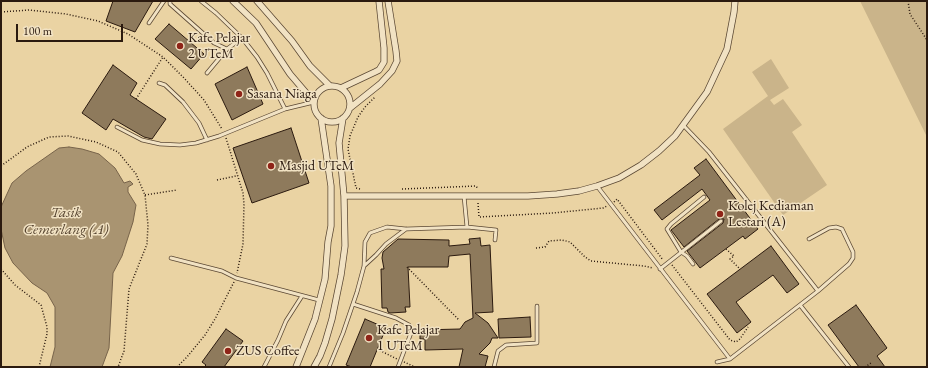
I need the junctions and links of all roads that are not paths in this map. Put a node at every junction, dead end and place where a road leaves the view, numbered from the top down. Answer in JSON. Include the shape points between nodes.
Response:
{"nodes":[{"id":1,"x":164,"y":1,"type":"edge"},
{"id":2,"x":170,"y":1,"type":"edge"},
{"id":3,"x":201,"y":1,"type":"edge"},
{"id":4,"x":233,"y":1,"type":"edge"},
{"id":5,"x":257,"y":1,"type":"edge"},
{"id":6,"x":379,"y":1,"type":"edge"},
{"id":7,"x":388,"y":1,"type":"edge"},
{"id":8,"x":735,"y":1,"type":"edge"},
{"id":9,"x":149,"y":23,"type":"dead end"},
{"id":10,"x":242,"y":38,"type":"junction"},
{"id":11,"x":227,"y":49,"type":"junction"},
{"id":12,"x":207,"y":73,"type":"dead end"},
{"id":13,"x":159,"y":83,"type":"dead end"},
{"id":14,"x":330,"y":86,"type":"junction"},
{"id":15,"x":341,"y":88,"type":"junction"},
{"id":16,"x":314,"y":102,"type":"junction"},
{"id":17,"x":350,"y":108,"type":"junction"},
{"id":18,"x":285,"y":109,"type":"junction"},
{"id":19,"x":321,"y":118,"type":"junction"},
{"id":20,"x":343,"y":118,"type":"junction"},
{"id":21,"x":684,"y":126,"type":"junction"},
{"id":22,"x":117,"y":127,"type":"dead end"},
{"id":23,"x":207,"y":140,"type":"junction"},
{"id":24,"x":597,"y":186,"type":"junction"},
{"id":25,"x":344,"y":196,"type":"junction"},
{"id":26,"x":464,"y":196,"type":"junction"},
{"id":27,"x":704,"y":197,"type":"dead end"},
{"id":28,"x":721,"y":222,"type":"dead end"},
{"id":29,"x":467,"y":227,"type":"junction"},
{"id":30,"x":406,"y":229,"type":"junction"},
{"id":31,"x":809,"y":239,"type":"dead end"},
{"id":32,"x":496,"y":240,"type":"dead end"},
{"id":33,"x":682,"y":252,"type":"junction"},
{"id":34,"x":171,"y":258,"type":"dead end"},
{"id":35,"x":693,"y":264,"type":"dead end"},
{"id":36,"x":364,"y":266,"type":"junction"},
{"id":37,"x":660,"y":269,"type":"junction"},
{"id":38,"x":818,"y":291,"type":"junction"},
{"id":39,"x":302,"y":296,"type":"junction"},
{"id":40,"x":319,"y":300,"type":"junction"},
{"id":41,"x":353,"y":304,"type":"junction"},
{"id":42,"x":800,"y":304,"type":"junction"},
{"id":43,"x":537,"y":306,"type":"dead end"},
{"id":44,"x":730,"y":360,"type":"junction"},
{"id":45,"x":716,"y":362,"type":"dead end"},
{"id":46,"x":316,"y":366,"type":"edge"},
{"id":47,"x":264,"y":367,"type":"edge"},
{"id":48,"x":296,"y":367,"type":"edge"},
{"id":49,"x":329,"y":367,"type":"edge"},
{"id":50,"x":398,"y":367,"type":"edge"},
{"id":51,"x":494,"y":367,"type":"edge"},
{"id":52,"x":849,"y":367,"type":"edge"}],
"edges":[{"from":1,"to":9,"type":"lane"},
{"from":2,"to":11,"type":"lane","via":[[170,4],[214,43]]},
{"from":3,"to":10,"type":"lane"},
{"from":4,"to":16,"type":"street","via":[[256,23],[290,74]]},
{"from":5,"to":14,"type":"street","via":[[310,66]]},
{"from":6,"to":15,"type":"street","via":[[384,62],[379,70]]},
{"from":7,"to":17,"type":"street","via":[[397,61],[392,72]]},
{"from":8,"to":21,"type":"street","via":[[727,50],[707,92]]},
{"from":10,"to":11,"type":"lane"},
{"from":10,"to":18,"type":"lane","via":[[267,73]]},
{"from":11,"to":12,"type":"lane"},
{"from":13,"to":23,"type":"lane","via":[[165,85],[183,102],[199,123]]},
{"from":14,"to":15,"type":"street"},
{"from":14,"to":16,"type":"street","via":[[319,91]]},
{"from":15,"to":17,"type":"street","via":[[349,96]]},
{"from":16,"to":18,"type":"lane"},
{"from":16,"to":19,"type":"street"},
{"from":17,"to":20,"type":"street"},
{"from":18,"to":23,"type":"lane"},
{"from":19,"to":20,"type":"street","via":[[332,122]]},
{"from":19,"to":40,"type":"street","via":[[331,186],[331,226],[325,279]]},
{"from":20,"to":25,"type":"street","via":[[339,143]]},
{"from":21,"to":24,"type":"street","via":[[641,165],[619,178]]},
{"from":21,"to":38,"type":"lane","via":[[709,152]]},
{"from":22,"to":23,"type":"lane","via":[[142,140],[160,144],[180,145]]},
{"from":24,"to":26,"type":"street","via":[[557,194]]},
{"from":24,"to":37,"type":"lane"},
{"from":25,"to":26,"type":"street"},
{"from":25,"to":46,"type":"street","via":[[345,246],[341,275],[325,343]]},
{"from":26,"to":29,"type":"lane"},
{"from":27,"to":33,"type":"lane","via":[[667,229]]},
{"from":28,"to":33,"type":"lane"},
{"from":29,"to":30,"type":"lane"},
{"from":29,"to":32,"type":"lane","via":[[496,230]]},
{"from":30,"to":36,"type":"lane"},
{"from":30,"to":36,"type":"lane","via":[[387,227],[370,233],[365,242]]},
{"from":31,"to":38,"type":"lane","via":[[836,227],[842,229],[853,252],[849,264]]},
{"from":33,"to":35,"type":"lane"},
{"from":33,"to":37,"type":"lane"},
{"from":34,"to":39,"type":"lane"},
{"from":36,"to":41,"type":"lane"},
{"from":37,"to":44,"type":"lane"},
{"from":38,"to":42,"type":"lane"},
{"from":39,"to":40,"type":"lane"},
{"from":39,"to":47,"type":"lane","via":[[286,321]]},
{"from":40,"to":48,"type":"street","via":[[315,319]]},
{"from":41,"to":49,"type":"lane"},
{"from":41,"to":50,"type":"lane","via":[[409,325],[412,330]]},
{"from":42,"to":44,"type":"lane"},
{"from":42,"to":52,"type":"lane"},
{"from":43,"to":51,"type":"lane","via":[[537,343],[506,345],[498,351]]},
{"from":44,"to":45,"type":"lane"}]}
